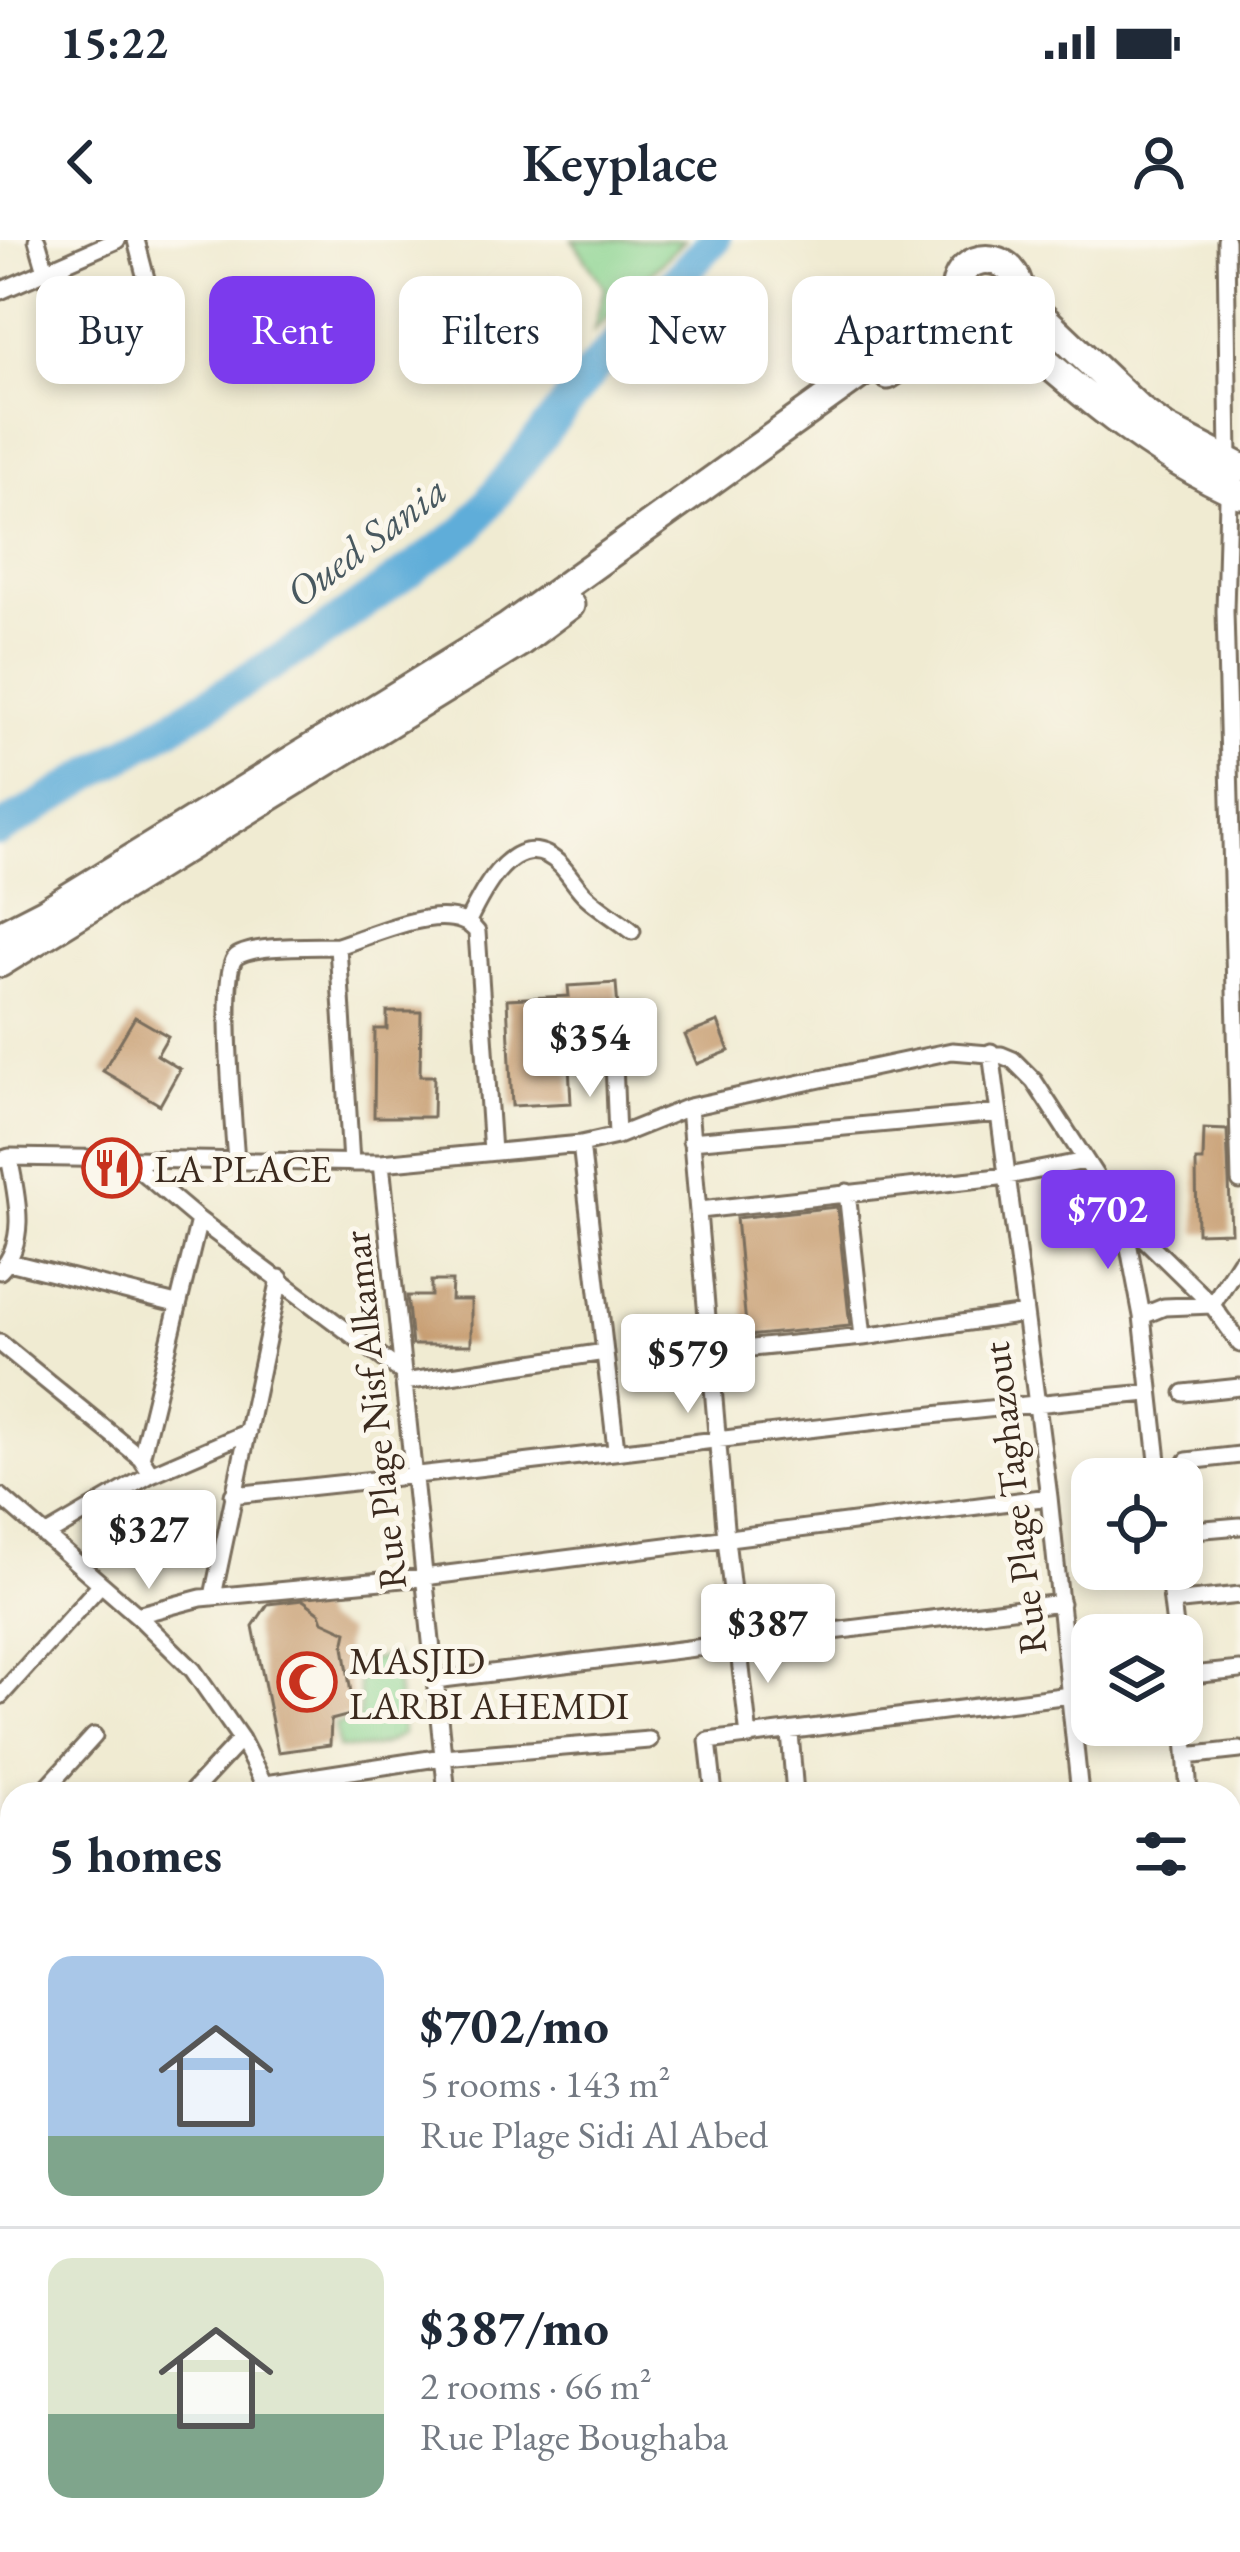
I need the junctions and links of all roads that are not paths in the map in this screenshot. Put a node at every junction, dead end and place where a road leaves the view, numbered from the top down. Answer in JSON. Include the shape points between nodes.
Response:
{"nodes":[{"id":1,"x":37,"y":240,"type":"edge"},
{"id":2,"x":117,"y":240,"type":"edge"},
{"id":3,"x":136,"y":240,"type":"edge"},
{"id":4,"x":1226,"y":240,"type":"edge"},
{"id":5,"x":54,"y":268,"type":"junction"},
{"id":6,"x":56,"y":276,"type":"edge"},
{"id":7,"x":145,"y":276,"type":"edge"},
{"id":8,"x":960,"y":276,"type":"edge"},
{"id":9,"x":1014,"y":276,"type":"edge"},
{"id":10,"x":0,"y":291,"type":"edge"},
{"id":11,"x":1055,"y":329,"type":"edge"},
{"id":12,"x":1234,"y":354,"type":"edge"},
{"id":13,"x":1055,"y":371,"type":"edge"},
{"id":14,"x":846,"y":384,"type":"edge"},
{"id":15,"x":874,"y":384,"type":"edge"},
{"id":16,"x":1234,"y":478,"type":"edge"},
{"id":17,"x":1232,"y":615,"type":"edge"},
{"id":18,"x":1234,"y":726,"type":"edge"},
{"id":19,"x":473,"y":927,"type":"junction"},
{"id":20,"x":632,"y":931,"type":"dead end"},
{"id":21,"x":0,"y":935,"type":"edge"},
{"id":22,"x":338,"y":946,"type":"junction"},
{"id":23,"x":0,"y":964,"type":"edge"},
{"id":24,"x":1239,"y":1027,"type":"edge"},
{"id":25,"x":991,"y":1052,"type":"junction"},
{"id":26,"x":614,"y":1062,"type":"dead end"},
{"id":27,"x":689,"y":1107,"type":"junction"},
{"id":28,"x":999,"y":1113,"type":"junction"},
{"id":29,"x":617,"y":1136,"type":"junction"},
{"id":30,"x":691,"y":1141,"type":"junction"},
{"id":31,"x":580,"y":1144,"type":"junction"},
{"id":32,"x":493,"y":1152,"type":"junction"},
{"id":33,"x":123,"y":1156,"type":"junction"},
{"id":34,"x":4,"y":1159,"type":"edge"},
{"id":35,"x":236,"y":1161,"type":"junction"},
{"id":36,"x":1084,"y":1161,"type":"junction"},
{"id":37,"x":351,"y":1163,"type":"junction"},
{"id":38,"x":381,"y":1163,"type":"junction"},
{"id":39,"x":1007,"y":1176,"type":"junction"},
{"id":40,"x":1240,"y":1181,"type":"edge"},
{"id":41,"x":847,"y":1192,"type":"junction"},
{"id":42,"x":700,"y":1210,"type":"junction"},
{"id":43,"x":1124,"y":1218,"type":"junction"},
{"id":44,"x":199,"y":1220,"type":"junction"},
{"id":45,"x":1240,"y":1261,"type":"edge"},
{"id":46,"x":4,"y":1266,"type":"edge"},
{"id":47,"x":280,"y":1278,"type":"junction"},
{"id":48,"x":176,"y":1304,"type":"junction"},
{"id":49,"x":1212,"y":1305,"type":"junction"},
{"id":50,"x":1025,"y":1314,"type":"junction"},
{"id":51,"x":1142,"y":1316,"type":"junction"},
{"id":52,"x":1238,"y":1336,"type":"edge"},
{"id":53,"x":863,"y":1337,"type":"junction"},
{"id":54,"x":0,"y":1343,"type":"edge"},
{"id":55,"x":605,"y":1352,"type":"junction"},
{"id":56,"x":712,"y":1352,"type":"junction"},
{"id":57,"x":403,"y":1378,"type":"junction"},
{"id":58,"x":1240,"y":1387,"type":"edge"},
{"id":59,"x":1148,"y":1393,"type":"junction"},
{"id":60,"x":1184,"y":1394,"type":"dead end"},
{"id":61,"x":1037,"y":1403,"type":"junction"},
{"id":62,"x":248,"y":1432,"type":"junction"},
{"id":63,"x":717,"y":1438,"type":"junction"},
{"id":64,"x":616,"y":1449,"type":"junction"},
{"id":65,"x":1240,"y":1455,"type":"edge"},
{"id":66,"x":141,"y":1458,"type":"junction"},
{"id":67,"x":1157,"y":1458,"type":"edge"},
{"id":68,"x":1203,"y":1459,"type":"edge"},
{"id":69,"x":151,"y":1474,"type":"junction"},
{"id":70,"x":414,"y":1477,"type":"junction"},
{"id":71,"x":0,"y":1496,"type":"edge"},
{"id":72,"x":233,"y":1496,"type":"junction"},
{"id":73,"x":1049,"y":1497,"type":"junction"},
{"id":74,"x":1240,"y":1526,"type":"edge"},
{"id":75,"x":1203,"y":1530,"type":"edge"},
{"id":76,"x":45,"y":1535,"type":"junction"},
{"id":77,"x":726,"y":1540,"type":"junction"},
{"id":78,"x":424,"y":1577,"type":"junction"},
{"id":79,"x":99,"y":1586,"type":"junction"},
{"id":80,"x":1171,"y":1590,"type":"edge"},
{"id":81,"x":1240,"y":1595,"type":"edge"},
{"id":82,"x":213,"y":1596,"type":"junction"},
{"id":83,"x":1172,"y":1602,"type":"junction"},
{"id":84,"x":1061,"y":1604,"type":"junction"},
{"id":85,"x":1173,"y":1614,"type":"edge"},
{"id":86,"x":137,"y":1615,"type":"junction"},
{"id":87,"x":736,"y":1641,"type":"junction"},
{"id":88,"x":1240,"y":1670,"type":"edge"},
{"id":89,"x":1203,"y":1674,"type":"edge"},
{"id":90,"x":435,"y":1680,"type":"junction"},
{"id":91,"x":0,"y":1696,"type":"edge"},
{"id":92,"x":1070,"y":1696,"type":"junction"},
{"id":93,"x":790,"y":1733,"type":"junction"},
{"id":94,"x":94,"y":1736,"type":"dead end"},
{"id":95,"x":749,"y":1737,"type":"junction"},
{"id":96,"x":241,"y":1739,"type":"junction"},
{"id":97,"x":649,"y":1740,"type":"dead end"},
{"id":98,"x":1185,"y":1746,"type":"edge"},
{"id":99,"x":1240,"y":1750,"type":"edge"},
{"id":100,"x":1186,"y":1756,"type":"junction"},
{"id":101,"x":443,"y":1757,"type":"junction"},
{"id":102,"x":52,"y":1782,"type":"edge"},
{"id":103,"x":201,"y":1782,"type":"edge"},
{"id":104,"x":264,"y":1782,"type":"edge"},
{"id":105,"x":306,"y":1782,"type":"edge"},
{"id":106,"x":446,"y":1782,"type":"edge"},
{"id":107,"x":713,"y":1782,"type":"edge"},
{"id":108,"x":795,"y":1782,"type":"edge"},
{"id":109,"x":1079,"y":1782,"type":"edge"},
{"id":110,"x":1188,"y":1782,"type":"edge"}],
"edges":[{"from":1,"to":5,"type":"street"},
{"from":2,"to":5,"type":"street"},
{"from":3,"to":7,"type":"street"},
{"from":4,"to":12,"type":"street"},
{"from":5,"to":6,"type":"street"},
{"from":5,"to":10,"type":"street"},
{"from":8,"to":9,"type":"highway","via":[[986,259]]},
{"from":11,"to":16,"type":"highway","via":[[1141,411]]},
{"from":12,"to":16,"type":"street"},
{"from":13,"to":16,"type":"highway","via":[[1184,464]]},
{"from":14,"to":21,"type":"highway","via":[[508,627]]},
{"from":15,"to":23,"type":"highway","via":[[519,644]]},
{"from":16,"to":17,"type":"street"},
{"from":17,"to":18,"type":"street"},
{"from":18,"to":24,"type":"street"},
{"from":19,"to":20,"type":"street","via":[[484,885],[498,868],[534,852]]},
{"from":19,"to":22,"type":"street","via":[[451,916]]},
{"from":19,"to":32,"type":"street"},
{"from":22,"to":35,"type":"street","via":[[259,950],[230,965]]},
{"from":22,"to":37,"type":"street"},
{"from":24,"to":40,"type":"street"},
{"from":25,"to":27,"type":"street","via":[[952,1051]]},
{"from":25,"to":28,"type":"street","name":"Rue Plage Taghazout"},
{"from":25,"to":36,"type":"street","via":[[1034,1081]]},
{"from":26,"to":29,"type":"street"},
{"from":27,"to":29,"type":"street"},
{"from":27,"to":30,"type":"street"},
{"from":28,"to":30,"type":"street"},
{"from":28,"to":39,"type":"street","name":"Rue Plage Taghazout"},
{"from":29,"to":31,"type":"street"},
{"from":30,"to":42,"type":"street"},
{"from":31,"to":32,"type":"street"},
{"from":31,"to":55,"type":"street"},
{"from":32,"to":38,"type":"street"},
{"from":33,"to":34,"type":"street"},
{"from":33,"to":35,"type":"street"},
{"from":33,"to":44,"type":"street"},
{"from":34,"to":46,"type":"street","via":[[18,1220]]},
{"from":35,"to":37,"type":"street"},
{"from":36,"to":39,"type":"street"},
{"from":36,"to":43,"type":"street"},
{"from":37,"to":38,"type":"street"},
{"from":38,"to":57,"type":"street","name":"Rue Plage Nisf Alkamar"},
{"from":39,"to":41,"type":"street"},
{"from":39,"to":50,"type":"street","name":"Rue Plage Taghazout"},
{"from":41,"to":42,"type":"street"},
{"from":41,"to":53,"type":"street"},
{"from":42,"to":56,"type":"street"},
{"from":43,"to":49,"type":"street"},
{"from":43,"to":51,"type":"street"},
{"from":44,"to":47,"type":"street"},
{"from":44,"to":48,"type":"street"},
{"from":45,"to":49,"type":"street"},
{"from":46,"to":48,"type":"street"},
{"from":47,"to":57,"type":"street"},
{"from":47,"to":62,"type":"street"},
{"from":48,"to":66,"type":"street"},
{"from":49,"to":51,"type":"street","via":[[1164,1306]]},
{"from":49,"to":52,"type":"street"},
{"from":50,"to":53,"type":"street"},
{"from":50,"to":61,"type":"street","name":"Rue Plage Taghazout"},
{"from":51,"to":59,"type":"street"},
{"from":53,"to":56,"type":"street"},
{"from":54,"to":66,"type":"street"},
{"from":55,"to":57,"type":"street"},
{"from":55,"to":64,"type":"street"},
{"from":56,"to":63,"type":"street"},
{"from":57,"to":70,"type":"street","name":"Rue Plage Nisf Alkamar"},
{"from":58,"to":60,"type":"street"},
{"from":59,"to":61,"type":"street"},
{"from":59,"to":67,"type":"street"},
{"from":61,"to":63,"type":"street"},
{"from":61,"to":73,"type":"street","name":"Rue Plage Taghazout"},
{"from":62,"to":69,"type":"street"},
{"from":62,"to":72,"type":"street"},
{"from":63,"to":64,"type":"street"},
{"from":63,"to":77,"type":"street"},
{"from":64,"to":70,"type":"street"},
{"from":65,"to":68,"type":"street"},
{"from":66,"to":69,"type":"street"},
{"from":69,"to":76,"type":"street"},
{"from":70,"to":72,"type":"street"},
{"from":70,"to":78,"type":"street","name":"Rue Plage Nisf Alkamar"},
{"from":71,"to":76,"type":"street"},
{"from":72,"to":82,"type":"street"},
{"from":73,"to":77,"type":"street"},
{"from":73,"to":84,"type":"street","name":"Rue Plage Taghazout"},
{"from":74,"to":75,"type":"street"},
{"from":76,"to":79,"type":"street"},
{"from":77,"to":78,"type":"street"},
{"from":77,"to":87,"type":"street"},
{"from":78,"to":82,"type":"street"},
{"from":78,"to":90,"type":"street","name":"Rue Plage Nisf Alkamar"},
{"from":79,"to":86,"type":"street"},
{"from":79,"to":91,"type":"street"},
{"from":80,"to":83,"type":"street"},
{"from":81,"to":83,"type":"street"},
{"from":82,"to":86,"type":"street"},
{"from":83,"to":85,"type":"street"},
{"from":84,"to":87,"type":"street"},
{"from":84,"to":92,"type":"street","name":"Rue Plage Taghazout"},
{"from":86,"to":96,"type":"street","via":[[194,1670]]},
{"from":87,"to":90,"type":"street"},
{"from":87,"to":95,"type":"street"},
{"from":88,"to":89,"type":"street"},
{"from":90,"to":101,"type":"street","name":"Rue Plage Nisf Alkamar"},
{"from":92,"to":93,"type":"street"},
{"from":92,"to":109,"type":"street","name":"Rue Plage Taghazout"},
{"from":93,"to":95,"type":"street"},
{"from":93,"to":108,"type":"street"},
{"from":94,"to":102,"type":"street"},
{"from":95,"to":107,"type":"street","via":[[708,1742]]},
{"from":96,"to":103,"type":"street"},
{"from":96,"to":104,"type":"street"},
{"from":97,"to":101,"type":"street"},
{"from":98,"to":100,"type":"street"},
{"from":99,"to":100,"type":"street"},
{"from":100,"to":110,"type":"street"},
{"from":101,"to":105,"type":"street"},
{"from":101,"to":106,"type":"street","name":"Rue Plage Nisf Alkamar"}]}
